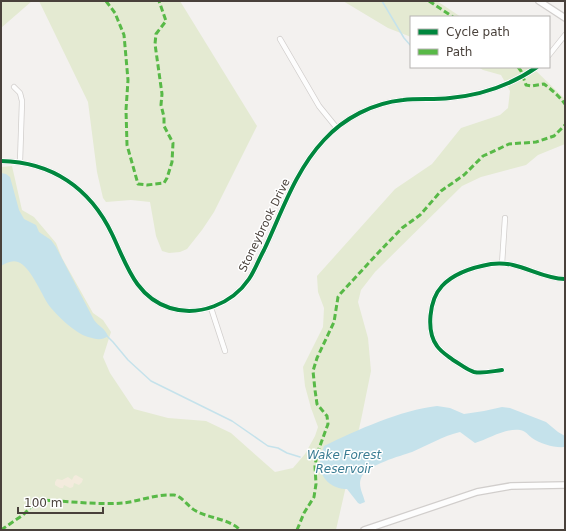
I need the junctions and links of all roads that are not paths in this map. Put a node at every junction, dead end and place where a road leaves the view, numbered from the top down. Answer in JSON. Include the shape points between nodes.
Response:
{"nodes":[{"id":1,"x":539,"y":1,"type":"edge"},
{"id":2,"x":565,"y":18,"type":"edge"},
{"id":3,"x":565,"y":36,"type":"edge"},
{"id":4,"x":280,"y":39,"type":"dead end"},
{"id":5,"x":550,"y":54,"type":"edge"},
{"id":6,"x":535,"y":68,"type":"edge"},
{"id":7,"x":14,"y":87,"type":"dead end"},
{"id":8,"x":336,"y":127,"type":"junction"},
{"id":9,"x":1,"y":161,"type":"edge"},
{"id":10,"x":20,"y":162,"type":"junction"},
{"id":11,"x":505,"y":218,"type":"dead end"},
{"id":12,"x":502,"y":264,"type":"junction"},
{"id":13,"x":565,"y":279,"type":"edge"},
{"id":14,"x":211,"y":308,"type":"junction"},
{"id":15,"x":225,"y":351,"type":"dead end"},
{"id":16,"x":502,"y":370,"type":"dead end"},
{"id":17,"x":565,"y":485,"type":"edge"},
{"id":18,"x":364,"y":530,"type":"edge"}],
"edges":[{"from":1,"to":2,"type":"street"},
{"from":3,"to":5,"type":"street"},
{"from":4,"to":8,"type":"street","via":[[319,106]]},
{"from":6,"to":8,"type":"street","name":"Stoneybrook Drive","via":[[504,86],[468,95],[401,100],[384,104],[354,116]]},
{"from":7,"to":10,"type":"street","via":[[20,93],[22,101]]},
{"from":8,"to":14,"type":"street","name":"Stoneybrook Drive","via":[[310,156],[249,279],[232,295]]},
{"from":9,"to":10,"type":"street","name":"Stoneybrook Drive"},
{"from":10,"to":14,"type":"street","name":"Stoneybrook Drive","via":[[58,175],[78,188],[108,227],[134,280],[152,298],[162,305],[177,309]]},
{"from":11,"to":12,"type":"street"},
{"from":12,"to":13,"type":"street","via":[[513,264],[543,275]]},
{"from":12,"to":16,"type":"street","via":[[470,270],[443,285],[434,301],[431,326],[434,341],[440,350],[467,369],[479,373]]},
{"from":14,"to":15,"type":"street"},
{"from":17,"to":18,"type":"street","via":[[523,485],[489,489],[464,495]]}]}
